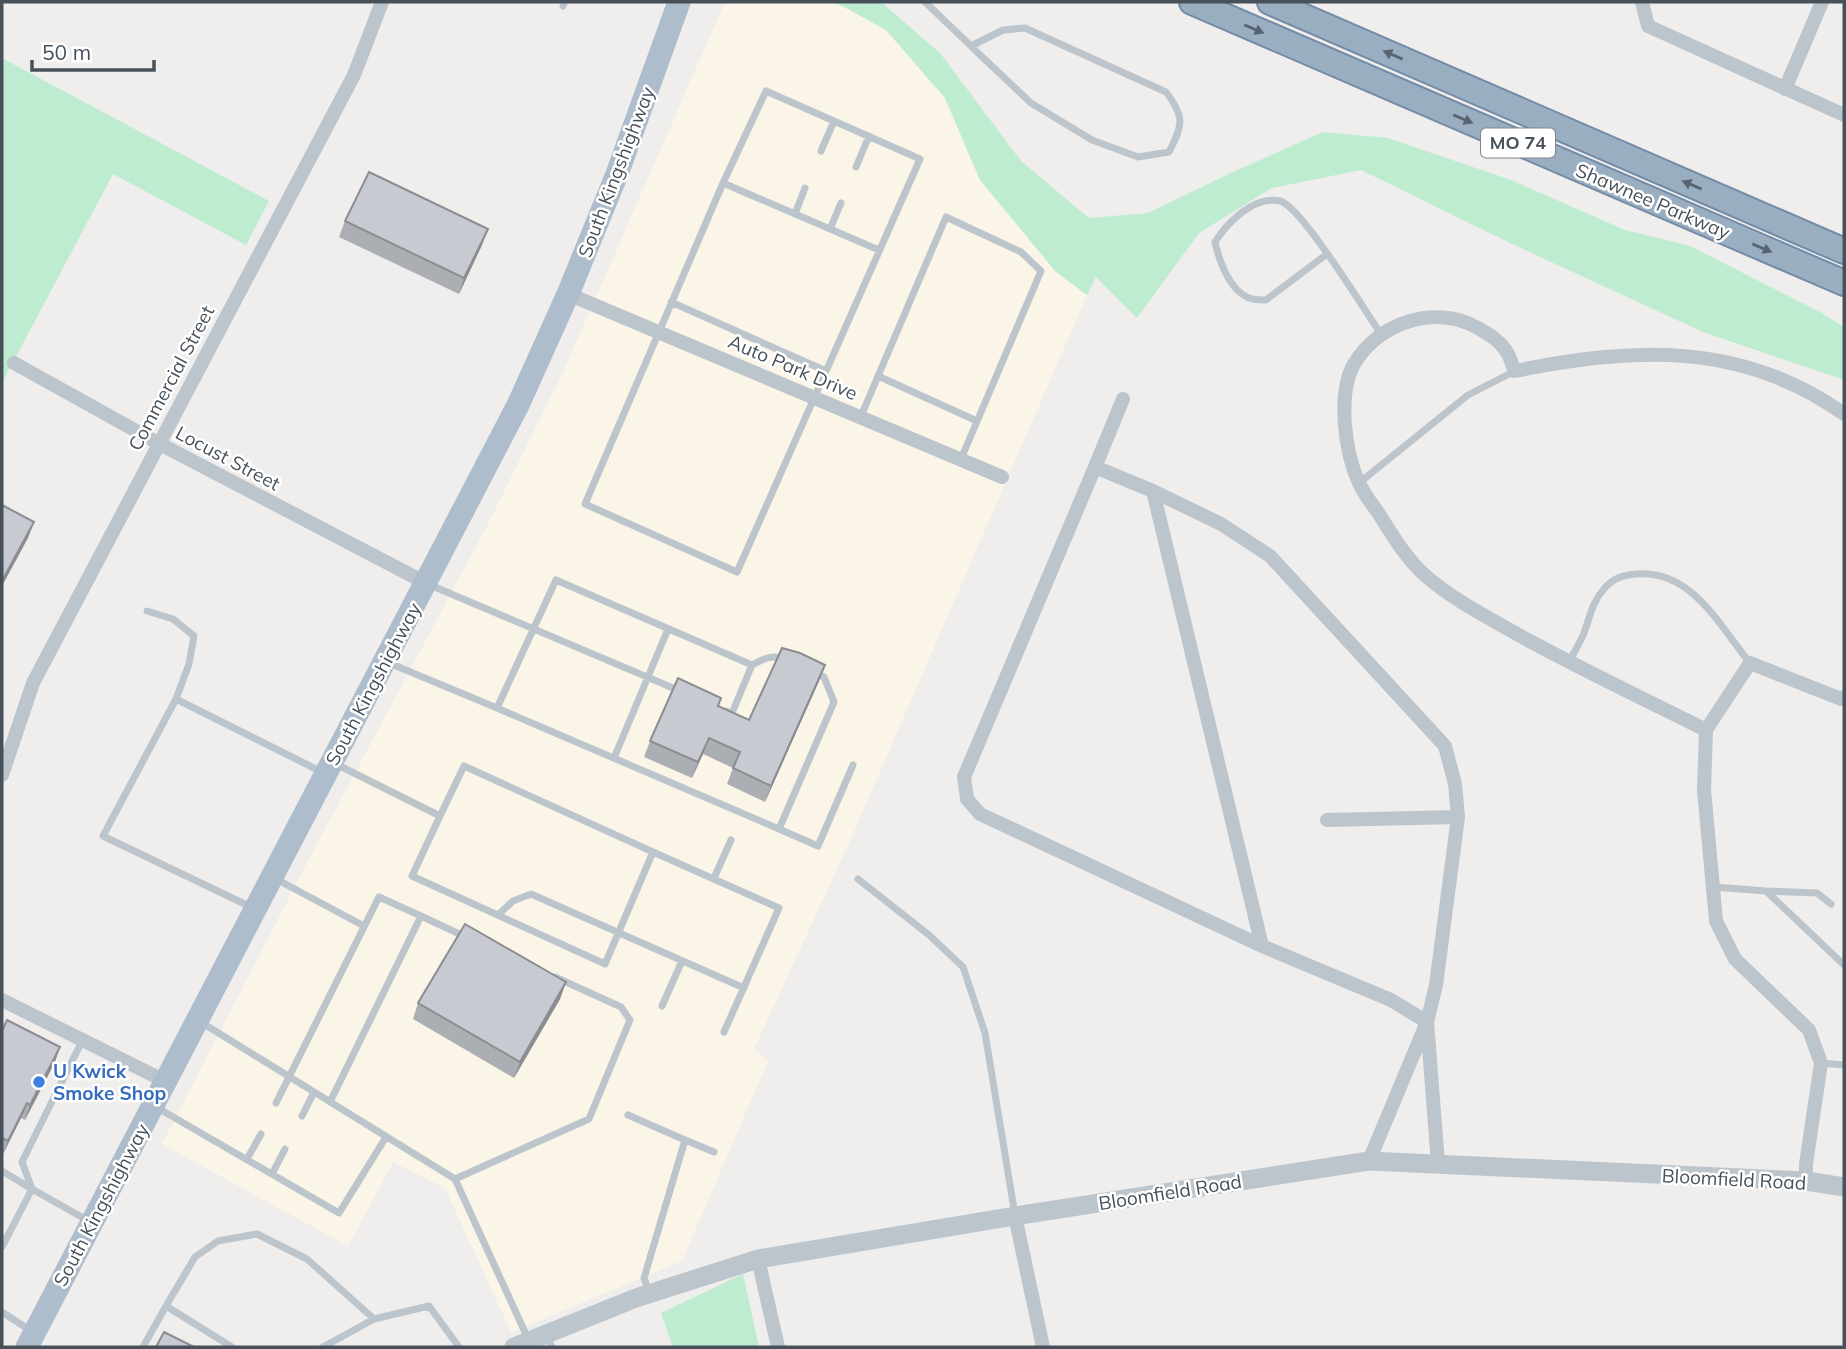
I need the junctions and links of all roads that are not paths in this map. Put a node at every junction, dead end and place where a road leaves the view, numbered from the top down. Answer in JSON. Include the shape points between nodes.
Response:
{"nodes":[{"id":1,"x":382,"y":2,"type":"edge"},
{"id":2,"x":679,"y":2,"type":"edge"},
{"id":3,"x":925,"y":2,"type":"edge"},
{"id":4,"x":1192,"y":2,"type":"edge"},
{"id":5,"x":1270,"y":2,"type":"edge"},
{"id":6,"x":1643,"y":2,"type":"edge"},
{"id":7,"x":1822,"y":2,"type":"edge"},
{"id":8,"x":971,"y":46,"type":"junction"},
{"id":9,"x":1784,"y":89,"type":"junction"},
{"id":10,"x":1844,"y":115,"type":"edge"},
{"id":11,"x":834,"y":121,"type":"junction"},
{"id":12,"x":869,"y":136,"type":"junction"},
{"id":13,"x":821,"y":151,"type":"dead end"},
{"id":14,"x":856,"y":167,"type":"dead end"},
{"id":15,"x":723,"y":183,"type":"junction"},
{"id":16,"x":805,"y":188,"type":"dead end"},
{"id":17,"x":841,"y":203,"type":"dead end"},
{"id":18,"x":794,"y":214,"type":"junction"},
{"id":19,"x":830,"y":229,"type":"junction"},
{"id":20,"x":880,"y":250,"type":"junction"},
{"id":21,"x":1844,"y":251,"type":"edge"},
{"id":22,"x":1327,"y":254,"type":"junction"},
{"id":23,"x":1844,"y":284,"type":"edge"},
{"id":24,"x":568,"y":293,"type":"junction"},
{"id":25,"x":671,"y":302,"type":"junction"},
{"id":26,"x":658,"y":331,"type":"junction"},
{"id":27,"x":1381,"y":334,"type":"junction"},
{"id":28,"x":14,"y":363,"type":"dead end"},
{"id":29,"x":1515,"y":371,"type":"junction"},
{"id":30,"x":826,"y":372,"type":"junction"},
{"id":31,"x":878,"y":376,"type":"junction"},
{"id":32,"x":815,"y":396,"type":"junction"},
{"id":33,"x":1123,"y":399,"type":"dead end"},
{"id":34,"x":1844,"y":414,"type":"edge"},
{"id":35,"x":861,"y":416,"type":"junction"},
{"id":36,"x":977,"y":421,"type":"junction"},
{"id":37,"x":158,"y":443,"type":"junction"},
{"id":38,"x":961,"y":459,"type":"junction"},
{"id":39,"x":1095,"y":467,"type":"junction"},
{"id":40,"x":1002,"y":477,"type":"dead end"},
{"id":41,"x":1359,"y":483,"type":"junction"},
{"id":42,"x":1153,"y":491,"type":"junction"},
{"id":43,"x":426,"y":583,"type":"junction"},
{"id":44,"x":147,"y":611,"type":"dead end"},
{"id":45,"x":533,"y":629,"type":"junction"},
{"id":46,"x":668,"y":629,"type":"junction"},
{"id":47,"x":789,"y":661,"type":"edge"},
{"id":48,"x":385,"y":662,"type":"junction"},
{"id":49,"x":1569,"y":662,"type":"junction"},
{"id":50,"x":1750,"y":663,"type":"junction"},
{"id":51,"x":752,"y":665,"type":"junction"},
{"id":52,"x":812,"y":672,"type":"edge"},
{"id":53,"x":648,"y":678,"type":"junction"},
{"id":54,"x":684,"y":693,"type":"edge"},
{"id":55,"x":176,"y":699,"type":"junction"},
{"id":56,"x":1843,"y":699,"type":"edge"},
{"id":57,"x":497,"y":708,"type":"junction"},
{"id":58,"x":720,"y":708,"type":"edge"},
{"id":59,"x":1706,"y":730,"type":"junction"},
{"id":60,"x":614,"y":758,"type":"junction"},
{"id":61,"x":853,"y":765,"type":"dead end"},
{"id":62,"x":329,"y":768,"type":"junction"},
{"id":63,"x":2,"y":775,"type":"edge"},
{"id":64,"x":440,"y":816,"type":"junction"},
{"id":65,"x":1458,"y":817,"type":"junction"},
{"id":66,"x":1327,"y":820,"type":"dead end"},
{"id":67,"x":779,"y":829,"type":"junction"},
{"id":68,"x":731,"y":840,"type":"dead end"},
{"id":69,"x":653,"y":852,"type":"junction"},
{"id":70,"x":272,"y":877,"type":"junction"},
{"id":71,"x":714,"y":878,"type":"junction"},
{"id":72,"x":858,"y":879,"type":"dead end"},
{"id":73,"x":1714,"y":887,"type":"junction"},
{"id":74,"x":1766,"y":891,"type":"junction"},
{"id":75,"x":1831,"y":904,"type":"dead end"},
{"id":76,"x":255,"y":909,"type":"junction"},
{"id":77,"x":498,"y":915,"type":"junction"},
{"id":78,"x":421,"y":916,"type":"junction"},
{"id":79,"x":364,"y":926,"type":"junction"},
{"id":80,"x":618,"y":933,"type":"junction"},
{"id":81,"x":471,"y":939,"type":"edge"},
{"id":82,"x":1262,"y":946,"type":"junction"},
{"id":83,"x":682,"y":961,"type":"junction"},
{"id":84,"x":1844,"y":965,"type":"edge"},
{"id":85,"x":546,"y":973,"type":"edge"},
{"id":86,"x":744,"y":988,"type":"junction"},
{"id":87,"x":2,"y":1000,"type":"edge"},
{"id":88,"x":662,"y":1006,"type":"dead end"},
{"id":89,"x":197,"y":1020,"type":"junction"},
{"id":90,"x":1427,"y":1022,"type":"junction"},
{"id":91,"x":724,"y":1032,"type":"dead end"},
{"id":92,"x":83,"y":1039,"type":"junction"},
{"id":93,"x":1821,"y":1063,"type":"junction"},
{"id":94,"x":1844,"y":1065,"type":"edge"},
{"id":95,"x":289,"y":1077,"type":"junction"},
{"id":96,"x":166,"y":1081,"type":"junction"},
{"id":97,"x":314,"y":1092,"type":"junction"},
{"id":98,"x":330,"y":1102,"type":"junction"},
{"id":99,"x":276,"y":1104,"type":"dead end"},
{"id":100,"x":153,"y":1105,"type":"junction"},
{"id":101,"x":628,"y":1115,"type":"dead end"},
{"id":102,"x":302,"y":1116,"type":"dead end"},
{"id":103,"x":261,"y":1134,"type":"dead end"},
{"id":104,"x":386,"y":1137,"type":"junction"},
{"id":105,"x":685,"y":1140,"type":"junction"},
{"id":106,"x":285,"y":1149,"type":"dead end"},
{"id":107,"x":714,"y":1152,"type":"dead end"},
{"id":108,"x":247,"y":1159,"type":"junction"},
{"id":109,"x":1369,"y":1161,"type":"junction"},
{"id":110,"x":1438,"y":1164,"type":"junction"},
{"id":111,"x":2,"y":1171,"type":"edge"},
{"id":112,"x":272,"y":1174,"type":"junction"},
{"id":113,"x":455,"y":1180,"type":"junction"},
{"id":114,"x":1806,"y":1181,"type":"junction"},
{"id":115,"x":1844,"y":1187,"type":"edge"},
{"id":116,"x":32,"y":1189,"type":"junction"},
{"id":117,"x":1015,"y":1216,"type":"junction"},
{"id":118,"x":92,"y":1223,"type":"junction"},
{"id":119,"x":2,"y":1247,"type":"edge"},
{"id":120,"x":758,"y":1259,"type":"junction"},
{"id":121,"x":650,"y":1293,"type":"junction"},
{"id":122,"x":166,"y":1306,"type":"junction"},
{"id":123,"x":2,"y":1312,"type":"edge"},
{"id":124,"x":374,"y":1319,"type":"junction"},
{"id":125,"x":31,"y":1340,"type":"edge"},
{"id":126,"x":535,"y":1342,"type":"edge"},
{"id":127,"x":143,"y":1347,"type":"edge"},
{"id":128,"x":232,"y":1347,"type":"edge"},
{"id":129,"x":323,"y":1347,"type":"edge"},
{"id":130,"x":459,"y":1347,"type":"edge"},
{"id":131,"x":778,"y":1347,"type":"edge"},
{"id":132,"x":1043,"y":1347,"type":"edge"}],
"edges":[{"from":1,"to":37,"type":"street","name":"Commercial Street","via":[[354,75]]},
{"from":2,"to":24,"type":"main road","name":"South Kingshighway"},
{"from":3,"to":8,"type":"lane"},
{"from":4,"to":23,"type":"highway","name":"Shawnee Parkway","number":"MO 74","one_way":true},
{"from":21,"to":5,"type":"highway","name":"Shawnee Parkway","number":"MO 74","one_way":true},
{"from":6,"to":9,"type":"street","via":[[1648,26]]},
{"from":7,"to":9,"type":"street"},
{"from":8,"to":8,"type":"lane","via":[[1031,103],[1092,140],[1138,157],[1169,152],[1181,129],[1179,110],[1166,92],[1025,28],[1003,30]]},
{"from":9,"to":10,"type":"street"},
{"from":11,"to":12,"type":"lane"},
{"from":11,"to":13,"type":"lane"},
{"from":11,"to":15,"type":"lane","via":[[766,91]]},
{"from":12,"to":14,"type":"lane"},
{"from":12,"to":20,"type":"lane","via":[[920,159]]},
{"from":15,"to":18,"type":"lane"},
{"from":15,"to":25,"type":"lane"},
{"from":16,"to":18,"type":"lane"},
{"from":17,"to":19,"type":"lane"},
{"from":18,"to":19,"type":"lane"},
{"from":19,"to":20,"type":"lane"},
{"from":20,"to":30,"type":"lane"},
{"from":22,"to":22,"type":"lane","via":[[1266,300],[1249,298],[1238,290],[1219,261],[1215,242],[1225,226],[1257,202],[1280,201],[1295,211]]},
{"from":22,"to":27,"type":"lane"},
{"from":24,"to":26,"type":"street","name":"Auto Park Drive"},
{"from":24,"to":43,"type":"main road","name":"South Kingshighway","via":[[518,405]]},
{"from":25,"to":26,"type":"lane"},
{"from":25,"to":30,"type":"lane"},
{"from":26,"to":32,"type":"street","name":"Auto Park Drive"},
{"from":26,"to":32,"type":"lane","via":[[585,504],[737,572]]},
{"from":27,"to":29,"type":"street","via":[[1408,321],[1445,317],[1469,323],[1495,338]]},
{"from":27,"to":41,"type":"street","via":[[1352,367],[1345,394],[1347,444]]},
{"from":28,"to":37,"type":"street","name":"Locust Street"},
{"from":29,"to":34,"type":"street","via":[[1614,355],[1669,354],[1730,361],[1785,381]]},
{"from":29,"to":41,"type":"lane","via":[[1468,395]]},
{"from":30,"to":32,"type":"lane"},
{"from":31,"to":35,"type":"lane"},
{"from":31,"to":36,"type":"lane"},
{"from":31,"to":36,"type":"lane","via":[[946,217],[1021,252],[1041,271]]},
{"from":32,"to":35,"type":"street","name":"Auto Park Drive"},
{"from":33,"to":39,"type":"street"},
{"from":35,"to":38,"type":"street","name":"Auto Park Drive"},
{"from":36,"to":38,"type":"lane"},
{"from":37,"to":43,"type":"street","name":"Locust Street"},
{"from":37,"to":63,"type":"street","name":"Commercial Street","via":[[33,683]]},
{"from":38,"to":40,"type":"street","name":"Auto Park Drive"},
{"from":39,"to":42,"type":"street"},
{"from":39,"to":82,"type":"street","via":[[964,776],[967,799],[980,814]]},
{"from":41,"to":49,"type":"street","via":[[1404,554],[1427,577],[1488,618]]},
{"from":42,"to":65,"type":"street","via":[[1221,524],[1270,556],[1446,746]]},
{"from":42,"to":82,"type":"street"},
{"from":43,"to":45,"type":"lane"},
{"from":43,"to":48,"type":"main road","name":"South Kingshighway"},
{"from":44,"to":55,"type":"lane","via":[[173,619],[194,636]]},
{"from":45,"to":46,"type":"lane","via":[[556,580]]},
{"from":45,"to":53,"type":"lane"},
{"from":45,"to":57,"type":"lane"},
{"from":46,"to":51,"type":"lane"},
{"from":46,"to":53,"type":"lane"},
{"from":47,"to":51,"type":"lane","via":[[777,656]]},
{"from":48,"to":57,"type":"lane"},
{"from":48,"to":62,"type":"main road","name":"South Kingshighway"},
{"from":49,"to":50,"type":"lane","via":[[1604,588],[1622,575],[1654,573],[1679,582],[1700,599]]},
{"from":49,"to":59,"type":"street"},
{"from":50,"to":56,"type":"street"},
{"from":50,"to":59,"type":"street"},
{"from":51,"to":58,"type":"lane","via":[[732,713]]},
{"from":52,"to":67,"type":"lane","via":[[824,677],[834,702]]},
{"from":53,"to":54,"type":"lane"},
{"from":53,"to":60,"type":"lane"},
{"from":55,"to":62,"type":"lane"},
{"from":55,"to":76,"type":"lane","via":[[103,836]]},
{"from":57,"to":60,"type":"lane"},
{"from":59,"to":73,"type":"street","via":[[1704,790]]},
{"from":60,"to":67,"type":"lane"},
{"from":61,"to":67,"type":"lane","via":[[818,845]]},
{"from":62,"to":64,"type":"lane"},
{"from":62,"to":70,"type":"main road","name":"South Kingshighway"},
{"from":64,"to":69,"type":"lane","via":[[464,766]]},
{"from":64,"to":77,"type":"lane","via":[[412,876]]},
{"from":65,"to":66,"type":"street"},
{"from":65,"to":90,"type":"street"},
{"from":68,"to":71,"type":"lane"},
{"from":69,"to":71,"type":"lane"},
{"from":69,"to":80,"type":"lane"},
{"from":70,"to":76,"type":"main road","name":"South Kingshighway"},
{"from":70,"to":79,"type":"lane"},
{"from":71,"to":86,"type":"lane","via":[[779,908]]},
{"from":72,"to":117,"type":"lane","via":[[963,967],[985,1033]]},
{"from":73,"to":74,"type":"lane"},
{"from":73,"to":93,"type":"street","via":[[1716,921],[1735,959],[1809,1030]]},
{"from":74,"to":75,"type":"lane","via":[[1817,893]]},
{"from":74,"to":84,"type":"lane"},
{"from":76,"to":89,"type":"main road","name":"South Kingshighway"},
{"from":77,"to":80,"type":"lane","via":[[513,901],[531,894]]},
{"from":77,"to":80,"type":"lane","via":[[604,964]]},
{"from":78,"to":79,"type":"lane","via":[[379,897]]},
{"from":78,"to":81,"type":"lane"},
{"from":78,"to":98,"type":"lane"},
{"from":79,"to":95,"type":"lane"},
{"from":80,"to":83,"type":"lane"},
{"from":82,"to":90,"type":"street","via":[[1391,1000]]},
{"from":83,"to":86,"type":"lane"},
{"from":83,"to":88,"type":"lane"},
{"from":85,"to":113,"type":"lane","via":[[621,1007],[630,1020],[589,1119]]},
{"from":86,"to":91,"type":"lane"},
{"from":87,"to":92,"type":"street"},
{"from":89,"to":95,"type":"lane"},
{"from":89,"to":96,"type":"main road","name":"South Kingshighway"},
{"from":90,"to":109,"type":"street"},
{"from":90,"to":110,"type":"street"},
{"from":92,"to":96,"type":"street"},
{"from":92,"to":116,"type":"lane","via":[[22,1162]]},
{"from":93,"to":94,"type":"lane"},
{"from":93,"to":114,"type":"street"},
{"from":95,"to":97,"type":"lane"},
{"from":95,"to":99,"type":"lane"},
{"from":96,"to":100,"type":"main road","name":"South Kingshighway"},
{"from":97,"to":98,"type":"lane"},
{"from":97,"to":102,"type":"lane"},
{"from":98,"to":104,"type":"lane"},
{"from":100,"to":108,"type":"lane"},
{"from":100,"to":118,"type":"main road","name":"South Kingshighway"},
{"from":101,"to":105,"type":"lane"},
{"from":103,"to":108,"type":"lane"},
{"from":104,"to":112,"type":"lane","via":[[339,1213]]},
{"from":104,"to":113,"type":"lane"},
{"from":105,"to":107,"type":"lane"},
{"from":105,"to":121,"type":"lane","via":[[644,1278]]},
{"from":106,"to":112,"type":"lane"},
{"from":108,"to":112,"type":"lane"},
{"from":109,"to":110,"type":"street","name":"Bloomfield Road"},
{"from":109,"to":117,"type":"street","name":"Bloomfield Road"},
{"from":110,"to":114,"type":"street","name":"Bloomfield Road"},
{"from":111,"to":116,"type":"lane"},
{"from":113,"to":126,"type":"lane"},
{"from":114,"to":115,"type":"street","name":"Bloomfield Road"},
{"from":116,"to":118,"type":"lane"},
{"from":116,"to":119,"type":"lane"},
{"from":117,"to":120,"type":"street","name":"Bloomfield Road"},
{"from":117,"to":132,"type":"street"},
{"from":118,"to":125,"type":"main road","name":"South Kingshighway"},
{"from":120,"to":121,"type":"street","name":"Bloomfield Road"},
{"from":120,"to":131,"type":"street"},
{"from":121,"to":126,"type":"street","name":"Bloomfield Road"},
{"from":122,"to":124,"type":"lane","via":[[195,1257],[218,1241],[257,1234],[307,1259]]},
{"from":122,"to":127,"type":"lane"},
{"from":122,"to":128,"type":"lane"},
{"from":123,"to":125,"type":"lane"},
{"from":124,"to":129,"type":"lane"},
{"from":124,"to":130,"type":"lane","via":[[429,1306]]}]}
